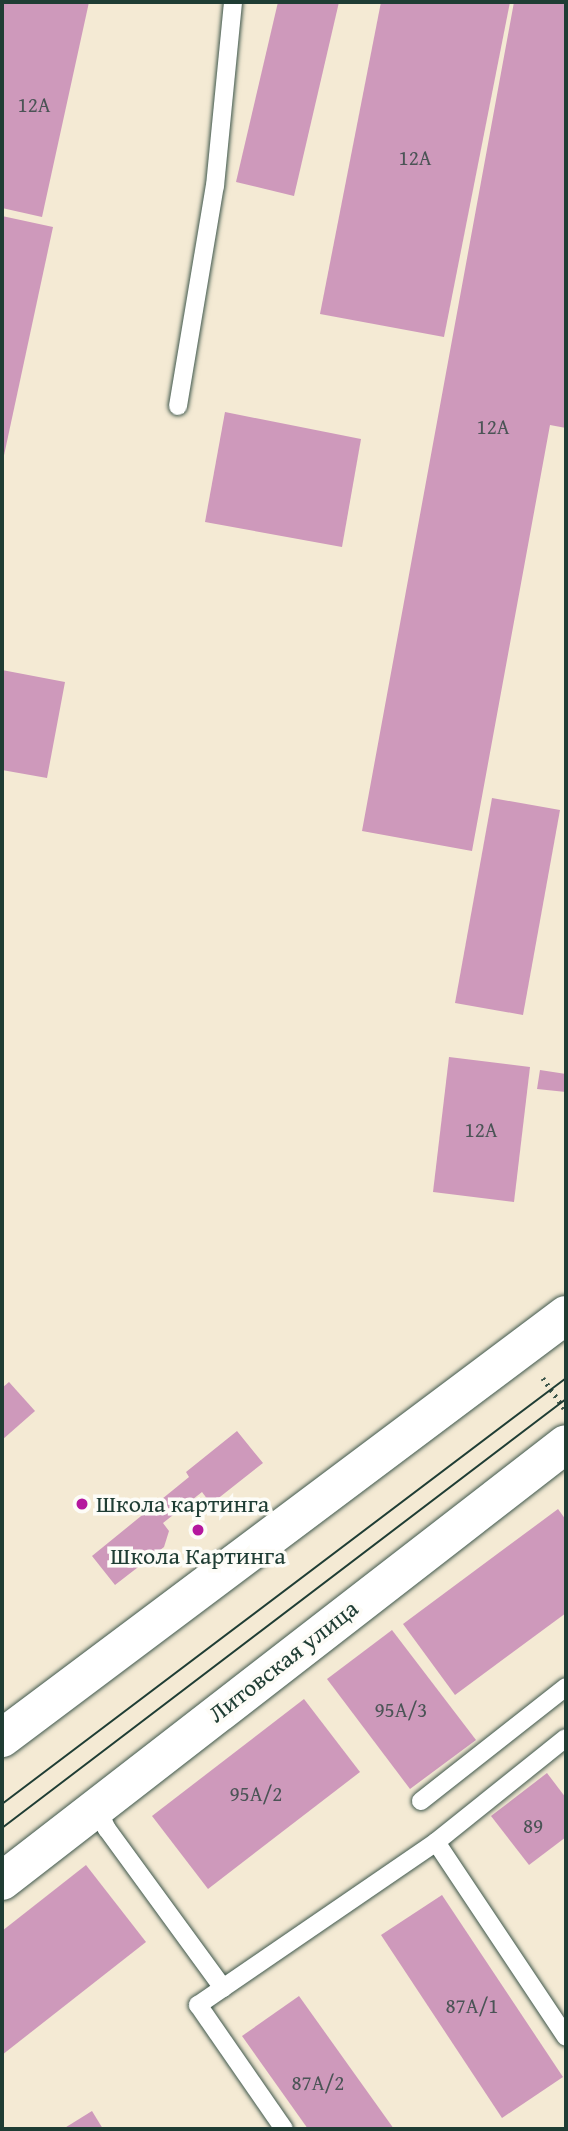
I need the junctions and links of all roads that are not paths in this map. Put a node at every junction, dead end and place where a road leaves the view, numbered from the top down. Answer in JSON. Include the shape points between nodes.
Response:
{"nodes":[{"id":1,"x":233,"y":2,"type":"edge"},
{"id":2,"x":178,"y":406,"type":"dead end"},
{"id":3,"x":566,"y":1315,"type":"edge"},
{"id":4,"x":562,"y":1457,"type":"edge"},
{"id":5,"x":566,"y":1687,"type":"edge"},
{"id":6,"x":2,"y":1738,"type":"edge"},
{"id":7,"x":566,"y":1738,"type":"edge"},
{"id":8,"x":421,"y":1801,"type":"dead end"},
{"id":9,"x":97,"y":1808,"type":"junction"},
{"id":10,"x":436,"y":1842,"type":"junction"},
{"id":11,"x":2,"y":1881,"type":"edge"},
{"id":12,"x":223,"y":1988,"type":"junction"},
{"id":13,"x":566,"y":2037,"type":"edge"},
{"id":14,"x":284,"y":2129,"type":"edge"}],
"edges":[{"from":1,"to":2,"type":"lane","via":[[215,186]]},
{"from":3,"to":6,"type":"main road"},
{"from":4,"to":9,"type":"main road","name":"Литовская улица"},
{"from":5,"to":8,"type":"lane"},
{"from":7,"to":10,"type":"lane"},
{"from":9,"to":11,"type":"main road","name":"Литовская улица"},
{"from":9,"to":12,"type":"lane","via":[[107,1829]]},
{"from":10,"to":12,"type":"lane"},
{"from":10,"to":13,"type":"lane"},
{"from":12,"to":14,"type":"lane","via":[[198,2005]]}]}
